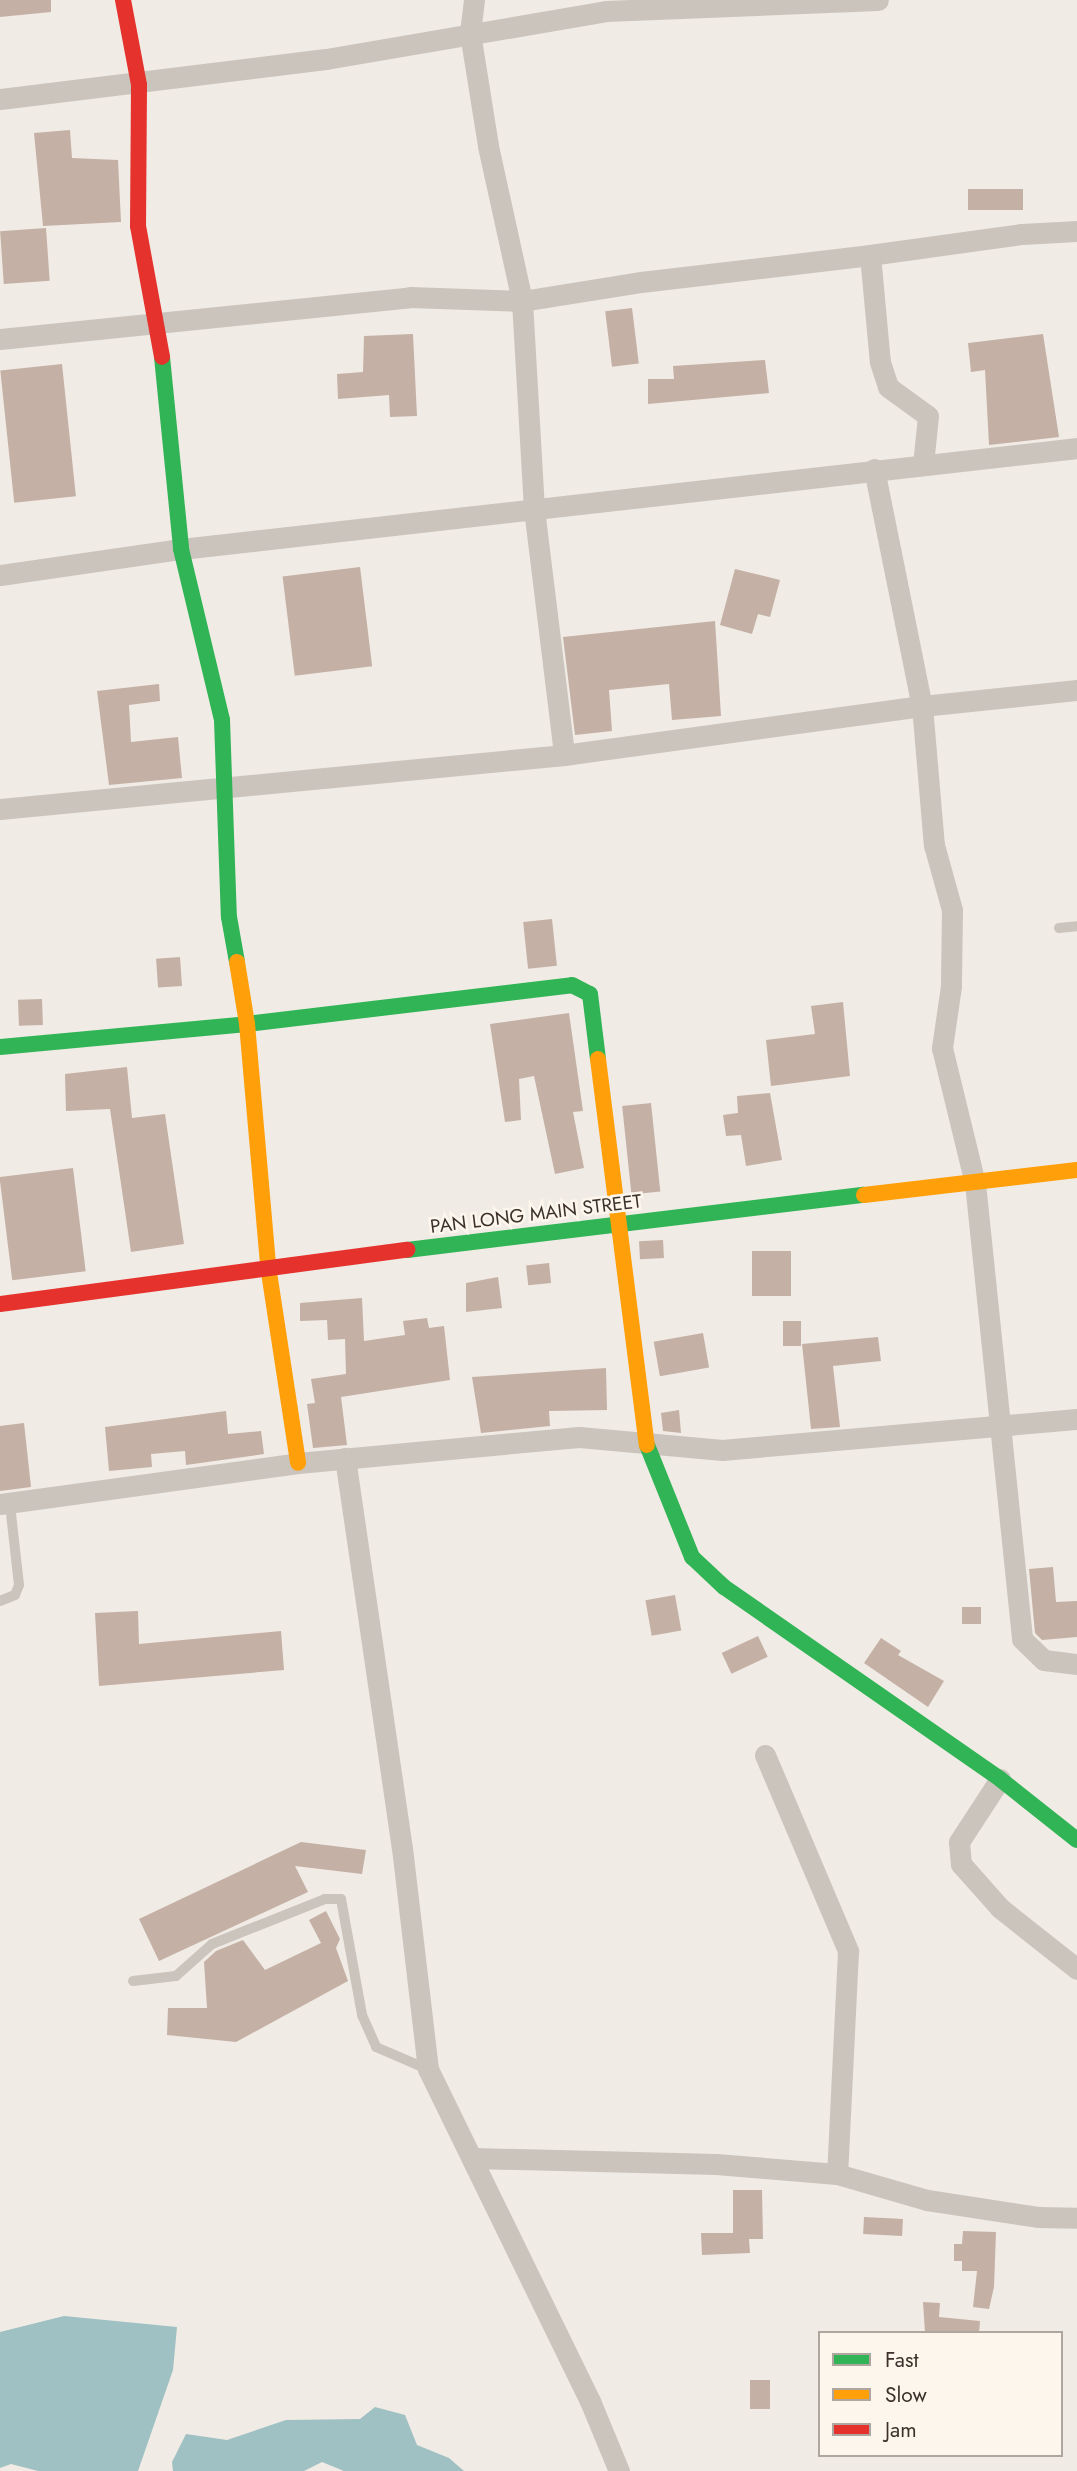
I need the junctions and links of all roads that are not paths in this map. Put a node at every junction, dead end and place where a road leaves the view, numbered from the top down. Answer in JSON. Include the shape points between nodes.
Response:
{"nodes":[{"id":1,"x":123,"y":0,"type":"edge"},
{"id":2,"x":474,"y":0,"type":"edge"},
{"id":3,"x":878,"y":0,"type":"edge"},
{"id":4,"x":470,"y":33,"type":"junction"},
{"id":5,"x":139,"y":85,"type":"junction"},
{"id":6,"x":0,"y":99,"type":"edge"},
{"id":7,"x":1077,"y":231,"type":"edge"},
{"id":8,"x":870,"y":255,"type":"junction"},
{"id":9,"x":522,"y":301,"type":"junction"},
{"id":10,"x":158,"y":322,"type":"junction"},
{"id":11,"x":0,"y":339,"type":"edge"},
{"id":12,"x":1077,"y":448,"type":"edge"},
{"id":13,"x":923,"y":464,"type":"junction"},
{"id":14,"x":874,"y":469,"type":"junction"},
{"id":15,"x":534,"y":509,"type":"junction"},
{"id":16,"x":181,"y":549,"type":"junction"},
{"id":17,"x":0,"y":575,"type":"edge"},
{"id":18,"x":1077,"y":690,"type":"edge"},
{"id":19,"x":922,"y":706,"type":"junction"},
{"id":20,"x":564,"y":755,"type":"junction"},
{"id":21,"x":224,"y":790,"type":"junction"},
{"id":22,"x":0,"y":809,"type":"edge"},
{"id":23,"x":1077,"y":926,"type":"edge"},
{"id":24,"x":1059,"y":928,"type":"dead end"},
{"id":25,"x":247,"y":1024,"type":"junction"},
{"id":26,"x":0,"y":1047,"type":"edge"},
{"id":27,"x":1077,"y":1170,"type":"edge"},
{"id":28,"x":975,"y":1183,"type":"junction"},
{"id":29,"x":619,"y":1226,"type":"junction"},
{"id":30,"x":268,"y":1266,"type":"junction"},
{"id":31,"x":0,"y":1304,"type":"edge"},
{"id":32,"x":1077,"y":1419,"type":"edge"},
{"id":33,"x":1003,"y":1427,"type":"junction"},
{"id":34,"x":647,"y":1444,"type":"junction"},
{"id":35,"x":345,"y":1458,"type":"junction"},
{"id":36,"x":298,"y":1462,"type":"junction"},
{"id":37,"x":5,"y":1504,"type":"edge"},
{"id":38,"x":0,"y":1601,"type":"edge"},
{"id":39,"x":1077,"y":1664,"type":"edge"},
{"id":40,"x":765,"y":1755,"type":"dead end"},
{"id":41,"x":1000,"y":1779,"type":"junction"},
{"id":42,"x":1077,"y":1840,"type":"edge"},
{"id":43,"x":1077,"y":1969,"type":"edge"},
{"id":44,"x":133,"y":1981,"type":"dead end"},
{"id":45,"x":428,"y":2069,"type":"junction"},
{"id":46,"x":473,"y":2158,"type":"junction"},
{"id":47,"x":837,"y":2174,"type":"junction"},
{"id":48,"x":1077,"y":2218,"type":"edge"},
{"id":49,"x":620,"y":2471,"type":"edge"}],
"edges":[{"from":1,"to":5,"type":"street"},
{"from":2,"to":4,"type":"street"},
{"from":3,"to":4,"type":"street","via":[[606,11]]},
{"from":4,"to":5,"type":"street"},
{"from":4,"to":9,"type":"street","via":[[488,146]]},
{"from":5,"to":6,"type":"street"},
{"from":5,"to":10,"type":"street","via":[[138,226]]},
{"from":7,"to":8,"type":"street"},
{"from":8,"to":9,"type":"street"},
{"from":8,"to":13,"type":"street","via":[[880,362],[888,387],[928,416]]},
{"from":9,"to":10,"type":"street","via":[[410,297]]},
{"from":9,"to":15,"type":"street"},
{"from":10,"to":11,"type":"street"},
{"from":10,"to":16,"type":"street"},
{"from":12,"to":13,"type":"street"},
{"from":13,"to":14,"type":"street"},
{"from":14,"to":15,"type":"street"},
{"from":14,"to":19,"type":"street"},
{"from":15,"to":16,"type":"street"},
{"from":15,"to":20,"type":"street"},
{"from":16,"to":17,"type":"street"},
{"from":16,"to":21,"type":"street","via":[[222,720]]},
{"from":18,"to":19,"type":"street"},
{"from":19,"to":20,"type":"street"},
{"from":19,"to":28,"type":"street","via":[[934,845],[952,910],[951,986],[942,1048]]},
{"from":20,"to":21,"type":"street"},
{"from":21,"to":22,"type":"street"},
{"from":21,"to":25,"type":"street","via":[[229,917]]},
{"from":23,"to":24,"type":"lane"},
{"from":25,"to":26,"type":"street"},
{"from":25,"to":29,"type":"street","via":[[572,985],[590,993]]},
{"from":25,"to":30,"type":"street"},
{"from":27,"to":28,"type":"street","name":"PAN LONG MAIN STREET"},
{"from":28,"to":29,"type":"street","name":"PAN LONG MAIN STREET"},
{"from":28,"to":33,"type":"street"},
{"from":29,"to":30,"type":"street","name":"PAN LONG MAIN STREET"},
{"from":29,"to":34,"type":"street"},
{"from":30,"to":31,"type":"street","name":"PAN LONG MAIN STREET"},
{"from":30,"to":36,"type":"street"},
{"from":32,"to":33,"type":"street"},
{"from":33,"to":34,"type":"street","via":[[722,1450]]},
{"from":33,"to":39,"type":"street","via":[[1022,1639],[1044,1660]]},
{"from":34,"to":35,"type":"street","via":[[579,1437]]},
{"from":34,"to":41,"type":"street","via":[[692,1557],[724,1587]]},
{"from":35,"to":36,"type":"street"},
{"from":35,"to":45,"type":"street","via":[[402,1848]]},
{"from":36,"to":37,"type":"street"},
{"from":37,"to":38,"type":"lane","via":[[19,1585],[15,1595]]},
{"from":40,"to":47,"type":"street","via":[[848,1951]]},
{"from":41,"to":42,"type":"street"},
{"from":41,"to":43,"type":"street","via":[[959,1842],[961,1864],[1000,1908]]},
{"from":44,"to":45,"type":"lane","via":[[176,1976],[212,1944],[325,1899],[341,1899],[362,2015],[376,2046]]},
{"from":45,"to":46,"type":"street"},
{"from":46,"to":47,"type":"street","via":[[716,2164]]},
{"from":46,"to":49,"type":"street"},
{"from":47,"to":48,"type":"street","via":[[927,2200],[1038,2217]]}]}
